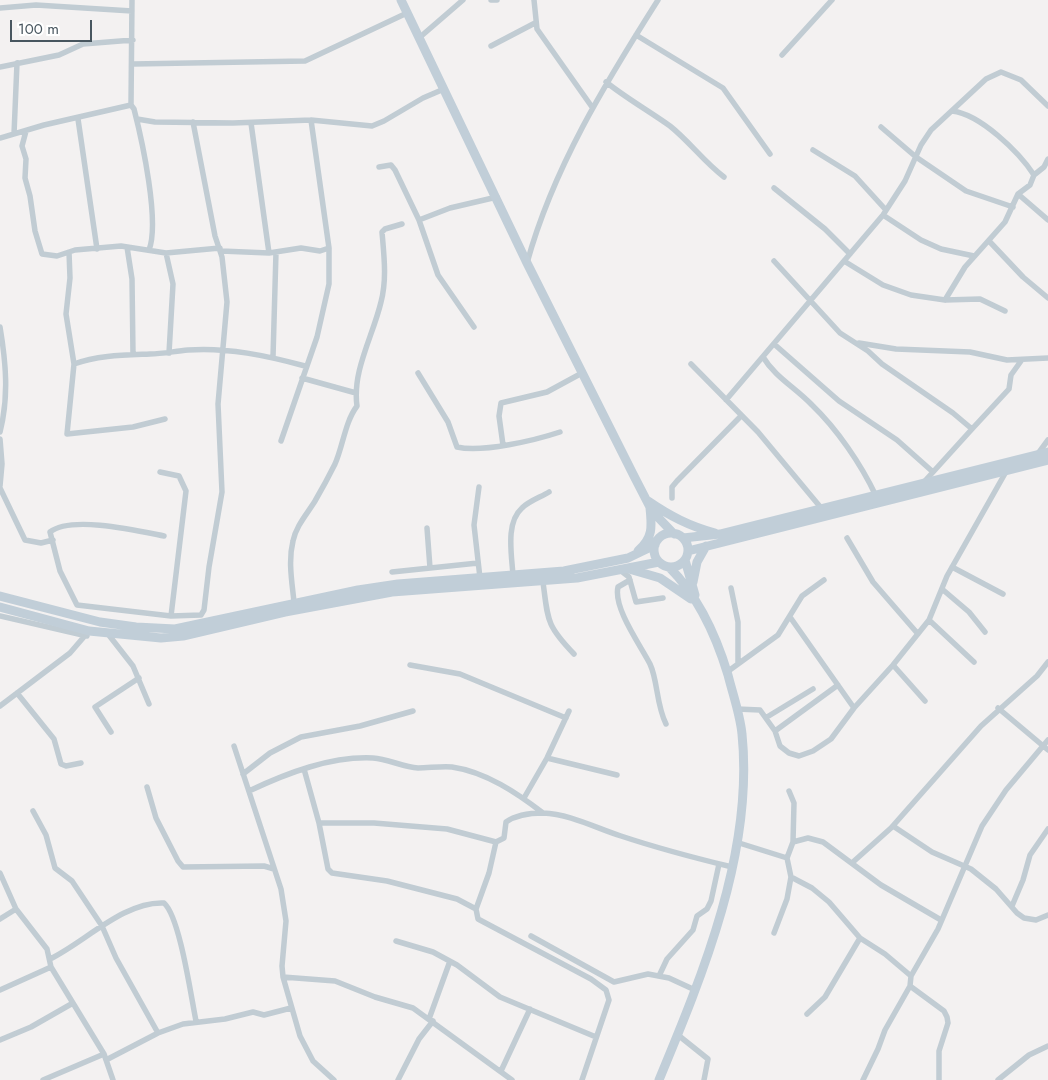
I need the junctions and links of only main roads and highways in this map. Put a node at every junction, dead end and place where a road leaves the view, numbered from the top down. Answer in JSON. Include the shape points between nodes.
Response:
{"nodes":[{"id":1,"x":401,"y":0,"type":"edge"},
{"id":2,"x":1048,"y":452,"type":"edge"},
{"id":3,"x":1048,"y":460,"type":"edge"},
{"id":4,"x":649,"y":506,"type":"junction"},
{"id":5,"x":674,"y":534,"type":"junction"},
{"id":6,"x":720,"y":534,"type":"junction"},
{"id":7,"x":683,"y":538,"type":"junction"},
{"id":8,"x":656,"y":543,"type":"junction"},
{"id":9,"x":706,"y":546,"type":"junction"},
{"id":10,"x":688,"y":550,"type":"junction"},
{"id":11,"x":628,"y":558,"type":"junction"},
{"id":12,"x":685,"y":560,"type":"junction"},
{"id":13,"x":659,"y":562,"type":"junction"},
{"id":14,"x":669,"y":567,"type":"junction"},
{"id":15,"x":622,"y":569,"type":"junction"},
{"id":16,"x":693,"y":585,"type":"junction"},
{"id":17,"x":0,"y":596,"type":"edge"},
{"id":18,"x":698,"y":603,"type":"junction"},
{"id":19,"x":0,"y":607,"type":"edge"},
{"id":20,"x":659,"y":1080,"type":"edge"}],
"edges":[{"from":1,"to":4,"type":"main road","via":[[527,263]]},
{"from":2,"to":6,"type":"main road"},
{"from":3,"to":9,"type":"main road"},
{"from":4,"to":5,"type":"main road"},
{"from":4,"to":6,"type":"main road","via":[[682,522]]},
{"from":4,"to":8,"type":"main road"},
{"from":4,"to":11,"type":"main road","via":[[652,526],[649,538]]},
{"from":5,"to":7,"type":"main road"},
{"from":5,"to":8,"type":"main road","via":[[666,534]]},
{"from":6,"to":7,"type":"main road"},
{"from":7,"to":10,"type":"main road"},
{"from":8,"to":11,"type":"main road"},
{"from":8,"to":13,"type":"main road","via":[[655,556]]},
{"from":9,"to":10,"type":"main road"},
{"from":9,"to":16,"type":"main road","via":[[697,562]]},
{"from":10,"to":12,"type":"main road"},
{"from":11,"to":17,"type":"main road","via":[[564,571],[390,585],[294,602],[198,625],[160,629],[100,622]]},
{"from":12,"to":14,"type":"main road","via":[[680,565]]},
{"from":12,"to":16,"type":"main road"},
{"from":13,"to":14,"type":"main road"},
{"from":13,"to":15,"type":"main road"},
{"from":14,"to":18,"type":"main road"},
{"from":15,"to":18,"type":"main road","via":[[660,578]]},
{"from":15,"to":19,"type":"main road","via":[[543,582],[392,592],[173,637],[88,634]]},
{"from":16,"to":18,"type":"main road"},
{"from":18,"to":20,"type":"main road","via":[[718,641],[737,709],[744,754],[742,802],[732,867],[716,929]]}]}
